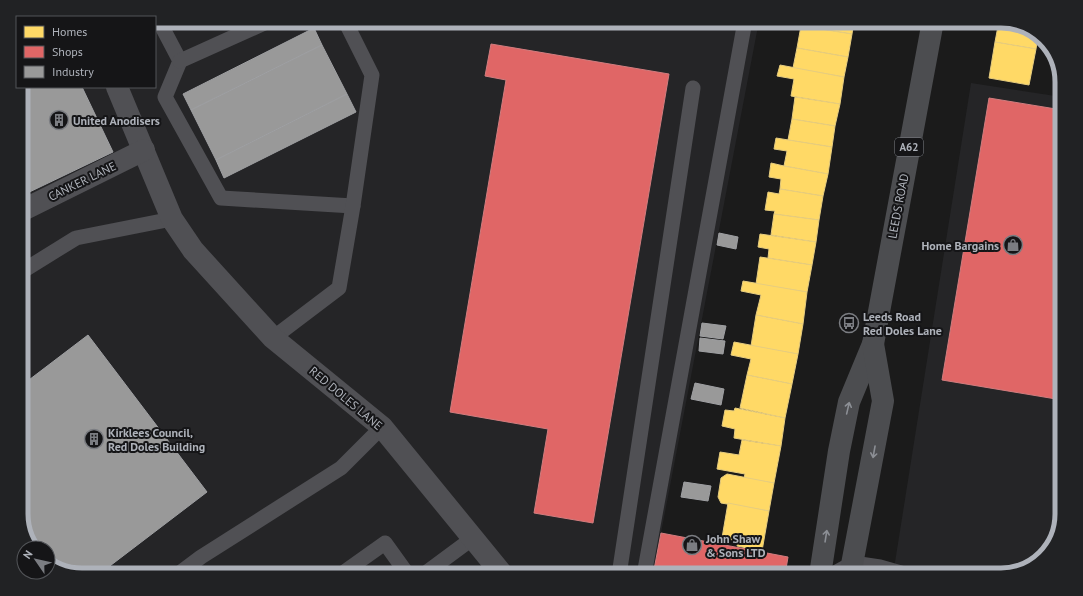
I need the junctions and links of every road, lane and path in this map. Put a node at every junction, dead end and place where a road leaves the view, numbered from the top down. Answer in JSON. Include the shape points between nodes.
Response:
{"nodes":[{"id":1,"x":163,"y":28,"type":"edge"},
{"id":2,"x":253,"y":28,"type":"edge"},
{"id":3,"x":348,"y":28,"type":"edge"},
{"id":4,"x":744,"y":28,"type":"edge"},
{"id":5,"x":932,"y":28,"type":"edge"},
{"id":6,"x":180,"y":61,"type":"junction"},
{"id":7,"x":117,"y":88,"type":"edge"},
{"id":8,"x":693,"y":88,"type":"dead end"},
{"id":9,"x":144,"y":150,"type":"junction"},
{"id":10,"x":353,"y":206,"type":"junction"},
{"id":11,"x":28,"y":208,"type":"edge"},
{"id":12,"x":172,"y":219,"type":"junction"},
{"id":13,"x":28,"y":268,"type":"edge"},
{"id":14,"x":273,"y":338,"type":"junction"},
{"id":15,"x":873,"y":344,"type":"junction"},
{"id":16,"x":382,"y":428,"type":"junction"},
{"id":17,"x":473,"y":538,"type":"junction"},
{"id":18,"x":187,"y":568,"type":"edge"},
{"id":19,"x":350,"y":568,"type":"edge"},
{"id":20,"x":403,"y":568,"type":"edge"},
{"id":21,"x":432,"y":568,"type":"edge"},
{"id":22,"x":497,"y":568,"type":"edge"},
{"id":23,"x":620,"y":568,"type":"edge"},
{"id":24,"x":645,"y":568,"type":"edge"},
{"id":25,"x":821,"y":568,"type":"edge"},
{"id":26,"x":852,"y":568,"type":"edge"},
{"id":27,"x":866,"y":568,"type":"edge"},
{"id":28,"x":884,"y":568,"type":"edge"}],
"edges":[{"from":1,"to":6,"type":"lane"},
{"from":2,"to":6,"type":"lane"},
{"from":3,"to":10,"type":"lane","via":[[372,76]]},
{"from":4,"to":24,"type":"lane"},
{"from":5,"to":15,"type":"main road","name":"LEEDS ROAD","number":"A62"},
{"from":6,"to":10,"type":"lane","via":[[165,97],[221,198]]},
{"from":7,"to":9,"type":"street"},
{"from":8,"to":23,"type":"lane"},
{"from":9,"to":11,"type":"street","name":"CANKER LANE"},
{"from":9,"to":12,"type":"street"},
{"from":10,"to":14,"type":"lane","via":[[339,288]]},
{"from":12,"to":13,"type":"lane","via":[[76,238]]},
{"from":12,"to":14,"type":"street","name":"RED DOLES LANE","via":[[193,250]]},
{"from":14,"to":16,"type":"street","name":"RED DOLES LANE"},
{"from":25,"to":15,"type":"main road","name":"LEEDS ROAD","number":"A62","one_way":true,"via":[[849,402]]},
{"from":15,"to":26,"type":"main road","name":"LEEDS ROAD","number":"A62","one_way":true,"via":[[883,401]]},
{"from":16,"to":17,"type":"street","name":"RED DOLES LANE"},
{"from":16,"to":18,"type":"lane","via":[[341,468]]},
{"from":17,"to":21,"type":"lane"},
{"from":17,"to":22,"type":"street","name":"RED DOLES LANE"},
{"from":19,"to":20,"type":"lane","via":[[385,542]]},
{"from":27,"to":28,"type":"lane"}]}
